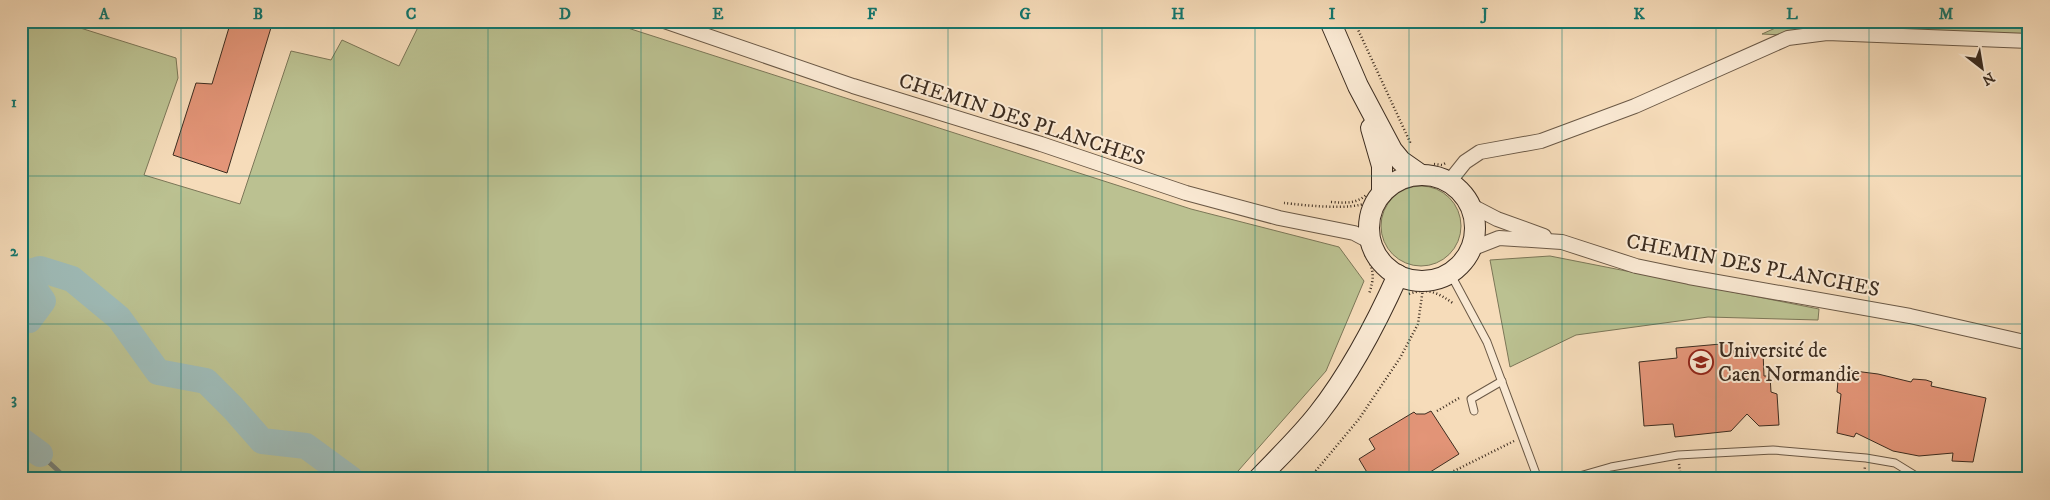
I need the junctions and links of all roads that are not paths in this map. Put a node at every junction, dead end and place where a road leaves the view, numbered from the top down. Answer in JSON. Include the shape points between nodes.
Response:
{"nodes":[{"id":1,"x":664,"y":21,"type":"edge"},
{"id":2,"x":1330,"y":21,"type":"edge"},
{"id":3,"x":2029,"y":41,"type":"edge"},
{"id":4,"x":1358,"y":86,"type":"junction"},
{"id":5,"x":1421,"y":175,"type":"junction"},
{"id":6,"x":1449,"y":182,"type":"junction"},
{"id":7,"x":1374,"y":194,"type":"junction"},
{"id":8,"x":1470,"y":205,"type":"junction"},
{"id":9,"x":1562,"y":242,"type":"junction"},
{"id":10,"x":1367,"y":247,"type":"junction"},
{"id":11,"x":1471,"y":250,"type":"junction"},
{"id":12,"x":1450,"y":273,"type":"junction"},
{"id":13,"x":1398,"y":275,"type":"junction"},
{"id":14,"x":2029,"y":343,"type":"edge"},
{"id":15,"x":1502,"y":381,"type":"junction"},
{"id":16,"x":1474,"y":411,"type":"dead end"},
{"id":17,"x":1258,"y":479,"type":"edge"},
{"id":18,"x":1538,"y":479,"type":"edge"},
{"id":19,"x":1569,"y":479,"type":"edge"},
{"id":20,"x":1921,"y":479,"type":"edge"}],
"edges":[{"from":1,"to":10,"type":"street","name":"CHEMIN DES PLANCHES","via":[[853,86],[1186,193],[1279,218],[1354,233]]},
{"from":2,"to":4,"type":"main road"},
{"from":3,"to":6,"type":"street","via":[[1826,33],[1788,38],[1635,106],[1541,141],[1480,152],[1465,162]]},
{"from":4,"to":5,"type":"main road","via":[[1392,150]]},
{"from":4,"to":7,"type":"main road","via":[[1382,166]]},
{"from":5,"to":6,"type":"main road"},
{"from":5,"to":7,"type":"main road","via":[[1396,182]]},
{"from":6,"to":8,"type":"main road"},
{"from":7,"to":10,"type":"main road"},
{"from":8,"to":9,"type":"street","via":[[1497,219]]},
{"from":8,"to":11,"type":"main road","via":[[1475,220]]},
{"from":9,"to":11,"type":"street","name":"CHEMIN DES PLANCHES","via":[[1499,238]]},
{"from":9,"to":14,"type":"street","name":"CHEMIN DES PLANCHES","via":[[1636,266],[1910,316]]},
{"from":10,"to":13,"type":"main road"},
{"from":11,"to":12,"type":"main road","via":[[1459,267]]},
{"from":12,"to":13,"type":"main road","via":[[1423,286]]},
{"from":12,"to":15,"type":"lane","via":[[1487,342]]},
{"from":13,"to":17,"type":"main road","via":[[1350,368],[1317,415]]},
{"from":15,"to":16,"type":"lane","via":[[1471,400]]},
{"from":15,"to":18,"type":"lane"},
{"from":19,"to":20,"type":"lane","via":[[1610,467],[1678,455],[1773,450],[1895,463]]}]}
